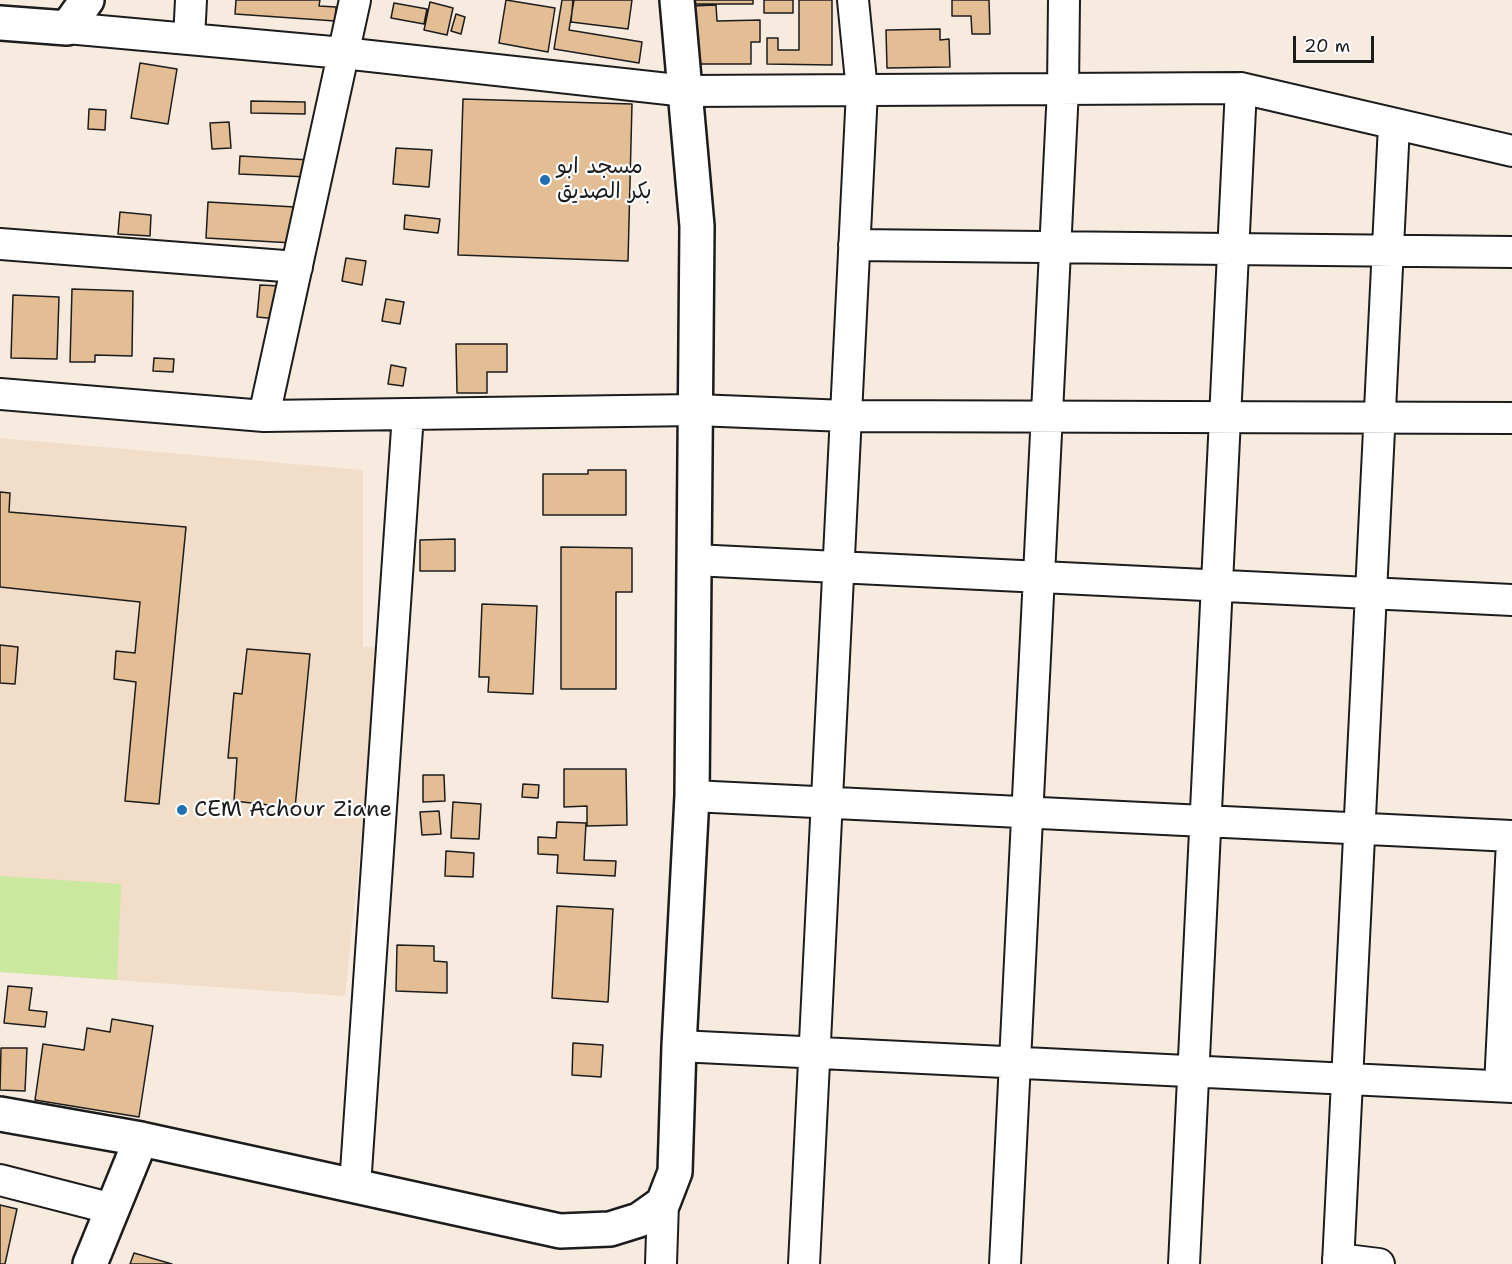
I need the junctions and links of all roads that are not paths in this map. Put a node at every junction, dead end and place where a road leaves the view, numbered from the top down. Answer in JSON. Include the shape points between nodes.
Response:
{"nodes":[{"id":1,"x":87,"y":0,"type":"edge"},
{"id":2,"x":191,"y":0,"type":"edge"},
{"id":3,"x":355,"y":0,"type":"edge"},
{"id":4,"x":677,"y":0,"type":"edge"},
{"id":5,"x":853,"y":0,"type":"edge"},
{"id":6,"x":1064,"y":0,"type":"edge"},
{"id":7,"x":0,"y":23,"type":"edge"},
{"id":8,"x":67,"y":28,"type":"junction"},
{"id":9,"x":189,"y":39,"type":"junction"},
{"id":10,"x":343,"y":53,"type":"junction"},
{"id":11,"x":1241,"y":88,"type":"junction"},
{"id":12,"x":1063,"y":89,"type":"junction"},
{"id":13,"x":686,"y":91,"type":"junction"},
{"id":14,"x":862,"y":91,"type":"junction"},
{"id":15,"x":1394,"y":124,"type":"junction"},
{"id":16,"x":1512,"y":151,"type":"edge"},
{"id":17,"x":0,"y":244,"type":"edge"},
{"id":18,"x":854,"y":245,"type":"junction"},
{"id":19,"x":1055,"y":247,"type":"junction"},
{"id":20,"x":1233,"y":249,"type":"junction"},
{"id":21,"x":1388,"y":251,"type":"junction"},
{"id":22,"x":1512,"y":252,"type":"edge"},
{"id":23,"x":297,"y":267,"type":"junction"},
{"id":24,"x":0,"y":394,"type":"edge"},
{"id":25,"x":696,"y":410,"type":"junction"},
{"id":26,"x":408,"y":414,"type":"junction"},
{"id":27,"x":264,"y":416,"type":"junction"},
{"id":28,"x":846,"y":416,"type":"junction"},
{"id":29,"x":1047,"y":417,"type":"junction"},
{"id":30,"x":1226,"y":417,"type":"junction"},
{"id":31,"x":1380,"y":417,"type":"junction"},
{"id":32,"x":1512,"y":418,"type":"edge"},
{"id":33,"x":694,"y":560,"type":"junction"},
{"id":34,"x":839,"y":567,"type":"junction"},
{"id":35,"x":1039,"y":577,"type":"junction"},
{"id":36,"x":1217,"y":586,"type":"junction"},
{"id":37,"x":1371,"y":593,"type":"junction"},
{"id":38,"x":1512,"y":600,"type":"edge"},
{"id":39,"x":692,"y":796,"type":"junction"},
{"id":40,"x":827,"y":802,"type":"junction"},
{"id":41,"x":1028,"y":812,"type":"junction"},
{"id":42,"x":1205,"y":821,"type":"junction"},
{"id":43,"x":1360,"y":829,"type":"junction"},
{"id":44,"x":1512,"y":836,"type":"edge"},
{"id":45,"x":1512,"y":841,"type":"edge"},
{"id":46,"x":679,"y":1046,"type":"junction"},
{"id":47,"x":815,"y":1053,"type":"junction"},
{"id":48,"x":1015,"y":1062,"type":"junction"},
{"id":49,"x":1194,"y":1071,"type":"junction"},
{"id":50,"x":1348,"y":1079,"type":"junction"},
{"id":51,"x":1506,"y":1087,"type":"edge"},
{"id":52,"x":0,"y":1114,"type":"edge"},
{"id":53,"x":141,"y":1139,"type":"junction"},
{"id":54,"x":0,"y":1180,"type":"edge"},
{"id":55,"x":355,"y":1186,"type":"junction"},
{"id":56,"x":663,"y":1203,"type":"junction"},
{"id":57,"x":112,"y":1209,"type":"junction"},
{"id":58,"x":1338,"y":1261,"type":"edge"},
{"id":59,"x":90,"y":1264,"type":"edge"},
{"id":60,"x":661,"y":1264,"type":"edge"},
{"id":61,"x":804,"y":1264,"type":"edge"},
{"id":62,"x":1005,"y":1264,"type":"edge"},
{"id":63,"x":1184,"y":1264,"type":"edge"},
{"id":64,"x":1379,"y":1264,"type":"edge"}],
"edges":[{"from":1,"to":8,"type":"main road"},
{"from":2,"to":9,"type":"street"},
{"from":3,"to":10,"type":"street"},
{"from":4,"to":13,"type":"main road"},
{"from":5,"to":14,"type":"street"},
{"from":6,"to":12,"type":"street"},
{"from":7,"to":8,"type":"main road"},
{"from":8,"to":9,"type":"street"},
{"from":9,"to":10,"type":"street"},
{"from":10,"to":13,"type":"street"},
{"from":10,"to":23,"type":"street"},
{"from":11,"to":12,"type":"street"},
{"from":11,"to":15,"type":"street"},
{"from":11,"to":20,"type":"street"},
{"from":12,"to":14,"type":"street"},
{"from":12,"to":19,"type":"street"},
{"from":13,"to":14,"type":"street"},
{"from":13,"to":25,"type":"main road","via":[[697,226]]},
{"from":14,"to":18,"type":"street"},
{"from":15,"to":16,"type":"street"},
{"from":15,"to":21,"type":"street"},
{"from":17,"to":23,"type":"street"},
{"from":18,"to":19,"type":"street"},
{"from":18,"to":28,"type":"street"},
{"from":19,"to":20,"type":"street"},
{"from":19,"to":29,"type":"street"},
{"from":20,"to":21,"type":"street"},
{"from":20,"to":30,"type":"street"},
{"from":21,"to":22,"type":"street"},
{"from":21,"to":31,"type":"street"},
{"from":23,"to":27,"type":"street"},
{"from":24,"to":27,"type":"street"},
{"from":25,"to":26,"type":"street"},
{"from":25,"to":28,"type":"street"},
{"from":25,"to":33,"type":"main road"},
{"from":26,"to":27,"type":"street"},
{"from":26,"to":55,"type":"street"},
{"from":28,"to":29,"type":"street"},
{"from":28,"to":34,"type":"street"},
{"from":29,"to":30,"type":"street"},
{"from":29,"to":35,"type":"street"},
{"from":30,"to":31,"type":"street"},
{"from":30,"to":36,"type":"street"},
{"from":31,"to":32,"type":"street"},
{"from":31,"to":37,"type":"street"},
{"from":33,"to":34,"type":"street"},
{"from":33,"to":39,"type":"main road"},
{"from":34,"to":35,"type":"street"},
{"from":34,"to":40,"type":"street"},
{"from":35,"to":36,"type":"street"},
{"from":35,"to":41,"type":"street"},
{"from":36,"to":37,"type":"street"},
{"from":36,"to":42,"type":"street"},
{"from":37,"to":38,"type":"street"},
{"from":37,"to":43,"type":"street"},
{"from":39,"to":40,"type":"street"},
{"from":39,"to":46,"type":"main road"},
{"from":40,"to":41,"type":"street"},
{"from":40,"to":47,"type":"street"},
{"from":41,"to":42,"type":"street"},
{"from":41,"to":48,"type":"street"},
{"from":42,"to":43,"type":"street"},
{"from":42,"to":49,"type":"street"},
{"from":43,"to":44,"type":"street"},
{"from":43,"to":50,"type":"street"},
{"from":45,"to":51,"type":"street"},
{"from":46,"to":47,"type":"street"},
{"from":46,"to":56,"type":"main road","via":[[675,1172]]},
{"from":47,"to":48,"type":"street"},
{"from":47,"to":61,"type":"street"},
{"from":48,"to":49,"type":"street"},
{"from":48,"to":62,"type":"street"},
{"from":49,"to":50,"type":"street"},
{"from":49,"to":63,"type":"street"},
{"from":50,"to":51,"type":"street"},
{"from":50,"to":58,"type":"street"},
{"from":52,"to":53,"type":"main road"},
{"from":53,"to":55,"type":"main road"},
{"from":53,"to":57,"type":"main road"},
{"from":54,"to":57,"type":"street"},
{"from":55,"to":56,"type":"main road","via":[[560,1232],[610,1229],[639,1220]]},
{"from":56,"to":60,"type":"street"},
{"from":57,"to":59,"type":"main road"},
{"from":58,"to":64,"type":"street"}]}
